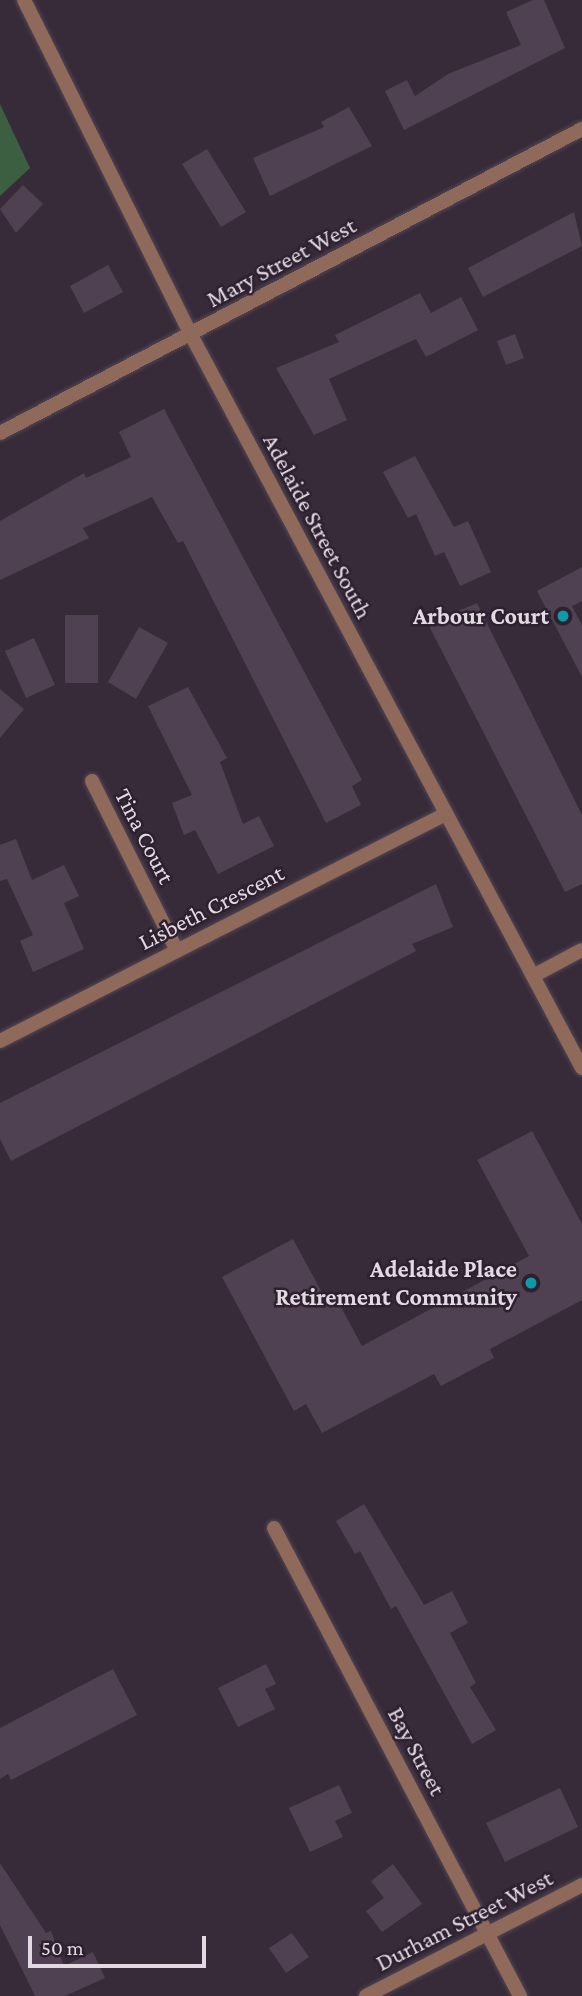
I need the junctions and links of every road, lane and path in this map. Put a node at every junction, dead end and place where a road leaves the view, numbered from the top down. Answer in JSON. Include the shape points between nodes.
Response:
{"nodes":[{"id":1,"x":24,"y":0,"type":"edge"},
{"id":2,"x":582,"y":129,"type":"edge"},
{"id":3,"x":190,"y":333,"type":"junction"},
{"id":4,"x":0,"y":433,"type":"edge"},
{"id":5,"x":92,"y":781,"type":"dead end"},
{"id":6,"x":444,"y":815,"type":"junction"},
{"id":7,"x":176,"y":949,"type":"junction"},
{"id":8,"x":582,"y":950,"type":"edge"},
{"id":9,"x":533,"y":976,"type":"junction"},
{"id":10,"x":0,"y":1041,"type":"edge"},
{"id":11,"x":582,"y":1068,"type":"edge"},
{"id":12,"x":274,"y":1528,"type":"dead end"},
{"id":13,"x":582,"y":1885,"type":"edge"},
{"id":14,"x":488,"y":1933,"type":"junction"},
{"id":15,"x":366,"y":1996,"type":"edge"},
{"id":16,"x":520,"y":1996,"type":"edge"}],
"edges":[{"from":1,"to":3,"type":"street","name":"Adelaide Street South"},
{"from":2,"to":3,"type":"street","name":"Mary Street West"},
{"from":3,"to":4,"type":"street","name":"Mary Street West"},
{"from":3,"to":6,"type":"street","name":"Adelaide Street South"},
{"from":5,"to":7,"type":"street","name":"Tina Court"},
{"from":6,"to":7,"type":"street","name":"Lisbeth Crescent"},
{"from":6,"to":9,"type":"street","name":"Adelaide Street South"},
{"from":7,"to":10,"type":"street","name":"Lisbeth Crescent"},
{"from":8,"to":9,"type":"street"},
{"from":9,"to":11,"type":"street","name":"Adelaide Street South"},
{"from":12,"to":14,"type":"street","name":"Bay Street"},
{"from":13,"to":14,"type":"street","name":"Durham Street West"},
{"from":14,"to":15,"type":"street","name":"Durham Street West"},
{"from":14,"to":16,"type":"street","name":"Bay Street"}]}
